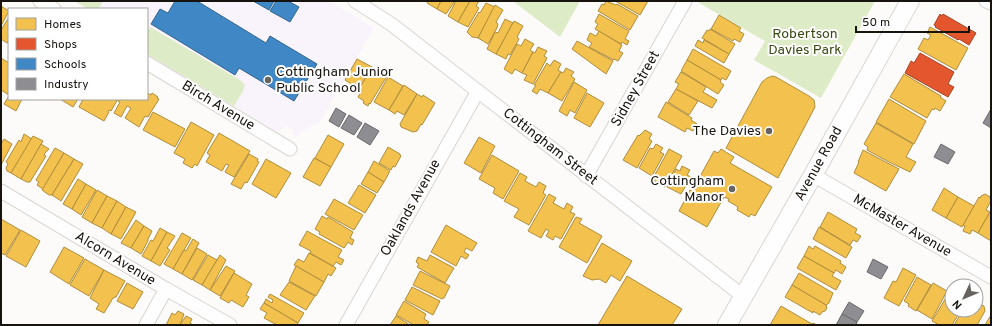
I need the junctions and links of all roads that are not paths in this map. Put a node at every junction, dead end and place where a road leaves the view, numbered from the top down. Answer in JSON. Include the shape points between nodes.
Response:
{"nodes":[{"id":1,"x":40,"y":1,"type":"edge"},
{"id":2,"x":355,"y":1,"type":"edge"},
{"id":3,"x":685,"y":1,"type":"edge"},
{"id":4,"x":910,"y":1,"type":"edge"},
{"id":5,"x":986,"y":1,"type":"edge"},
{"id":6,"x":991,"y":3,"type":"edge"},
{"id":7,"x":52,"y":8,"type":"edge"},
{"id":8,"x":148,"y":64,"type":"edge"},
{"id":9,"x":478,"y":91,"type":"junction"},
{"id":10,"x":290,"y":149,"type":"dead end"},
{"id":11,"x":813,"y":175,"type":"junction"},
{"id":12,"x":586,"y":176,"type":"junction"},
{"id":13,"x":1,"y":191,"type":"edge"},
{"id":14,"x":991,"y":277,"type":"edge"},
{"id":15,"x":166,"y":289,"type":"junction"},
{"id":16,"x":743,"y":296,"type":"junction"},
{"id":17,"x":146,"y":325,"type":"edge"},
{"id":18,"x":230,"y":325,"type":"edge"},
{"id":19,"x":346,"y":325,"type":"edge"},
{"id":20,"x":727,"y":325,"type":"edge"}],
"edges":[{"from":1,"to":7,"type":"street"},
{"from":2,"to":9,"type":"street","name":"Cottingham Street","via":[[391,24]]},
{"from":3,"to":12,"type":"street","name":"Sidney Street"},
{"from":4,"to":11,"type":"main road","name":"Avenue Road"},
{"from":5,"to":6,"type":"street"},
{"from":8,"to":10,"type":"street","name":"Birch Avenue"},
{"from":9,"to":12,"type":"street","name":"Cottingham Street"},
{"from":9,"to":19,"type":"street","name":"Oaklands Avenue"},
{"from":11,"to":14,"type":"street","name":"McMaster Avenue"},
{"from":11,"to":16,"type":"main road","name":"Avenue Road"},
{"from":12,"to":16,"type":"street","name":"Cottingham Street"},
{"from":13,"to":15,"type":"street","name":"Alcorn Avenue"},
{"from":15,"to":17,"type":"street"},
{"from":15,"to":18,"type":"street","name":"Alcorn Avenue"},
{"from":16,"to":20,"type":"main road","name":"Avenue Road"}]}
